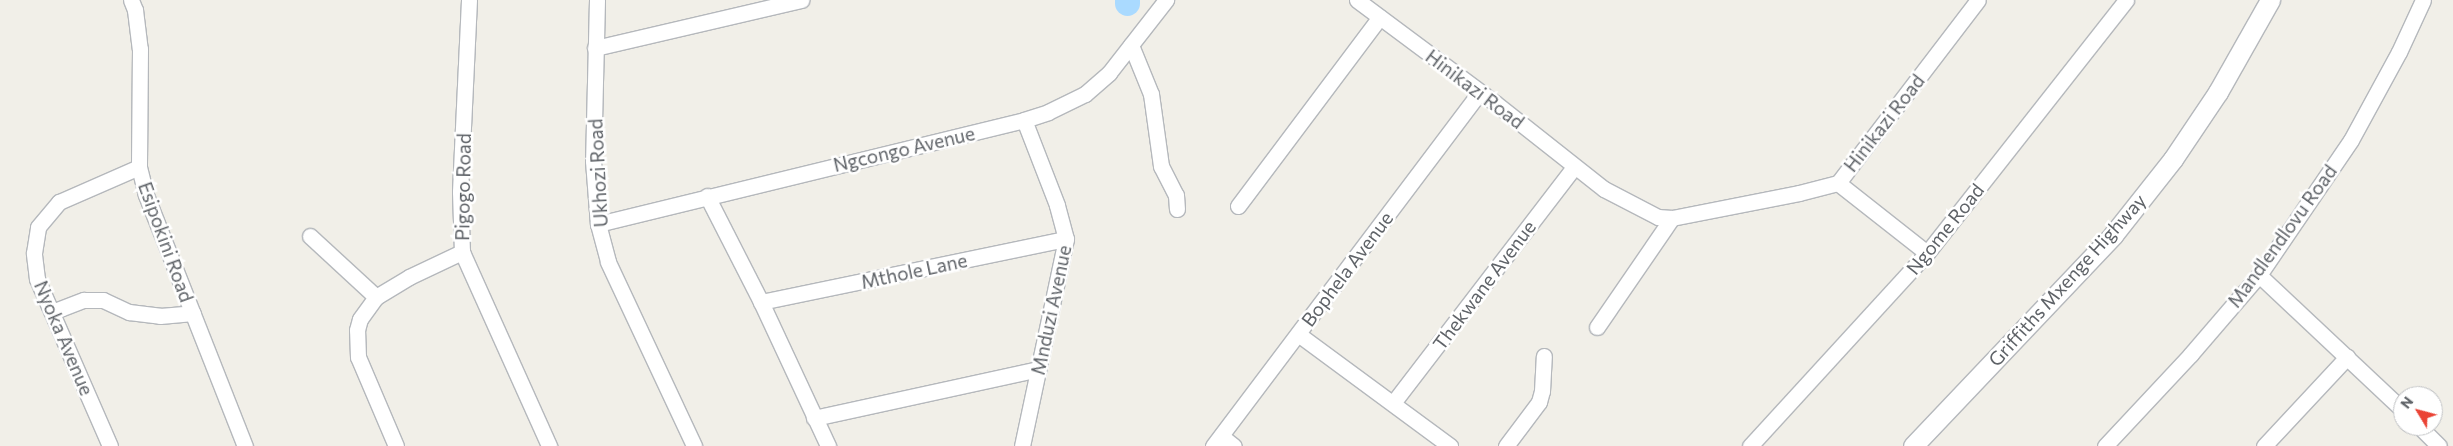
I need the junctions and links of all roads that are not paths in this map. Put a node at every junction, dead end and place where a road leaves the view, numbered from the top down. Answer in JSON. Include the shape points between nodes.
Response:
{"nodes":[{"id":1,"x":131,"y":0,"type":"edge"},
{"id":2,"x":469,"y":0,"type":"edge"},
{"id":3,"x":596,"y":0,"type":"edge"},
{"id":4,"x":802,"y":0,"type":"edge"},
{"id":5,"x":1166,"y":0,"type":"edge"},
{"id":6,"x":1357,"y":0,"type":"edge"},
{"id":7,"x":1978,"y":0,"type":"edge"},
{"id":8,"x":2126,"y":0,"type":"edge"},
{"id":9,"x":2270,"y":0,"type":"edge"},
{"id":10,"x":2423,"y":0,"type":"edge"},
{"id":11,"x":1380,"y":17,"type":"junction"},
{"id":12,"x":1131,"y":45,"type":"junction"},
{"id":13,"x":595,"y":48,"type":"junction"},
{"id":14,"x":1480,"y":92,"type":"junction"},
{"id":15,"x":1024,"y":120,"type":"junction"},
{"id":16,"x":139,"y":167,"type":"junction"},
{"id":17,"x":1574,"y":167,"type":"junction"},
{"id":18,"x":1838,"y":183,"type":"junction"},
{"id":19,"x":707,"y":196,"type":"junction"},
{"id":20,"x":1238,"y":206,"type":"dead end"},
{"id":21,"x":1177,"y":208,"type":"dead end"},
{"id":22,"x":1672,"y":218,"type":"junction"},
{"id":23,"x":598,"y":224,"type":"junction"},
{"id":24,"x":310,"y":236,"type":"dead end"},
{"id":25,"x":1066,"y":239,"type":"junction"},
{"id":26,"x":462,"y":252,"type":"junction"},
{"id":27,"x":1928,"y":254,"type":"junction"},
{"id":28,"x":2259,"y":275,"type":"junction"},
{"id":29,"x":376,"y":297,"type":"junction"},
{"id":30,"x":761,"y":302,"type":"junction"},
{"id":31,"x":52,"y":312,"type":"junction"},
{"id":32,"x":192,"y":313,"type":"junction"},
{"id":33,"x":1597,"y":327,"type":"dead end"},
{"id":34,"x":1298,"y":334,"type":"junction"},
{"id":35,"x":1544,"y":356,"type":"dead end"},
{"id":36,"x":2346,"y":357,"type":"junction"},
{"id":37,"x":1039,"y":369,"type":"junction"},
{"id":38,"x":2393,"y":401,"type":"edge"},
{"id":39,"x":1393,"y":403,"type":"junction"},
{"id":40,"x":814,"y":418,"type":"junction"},
{"id":41,"x":1217,"y":441,"type":"edge"},
{"id":42,"x":110,"y":446,"type":"edge"},
{"id":43,"x":245,"y":446,"type":"edge"},
{"id":44,"x":396,"y":446,"type":"edge"},
{"id":45,"x":550,"y":446,"type":"edge"},
{"id":46,"x":694,"y":446,"type":"edge"},
{"id":47,"x":828,"y":446,"type":"edge"},
{"id":48,"x":1022,"y":446,"type":"edge"},
{"id":49,"x":1234,"y":446,"type":"edge"},
{"id":50,"x":1450,"y":446,"type":"edge"},
{"id":51,"x":1506,"y":446,"type":"edge"},
{"id":52,"x":1750,"y":446,"type":"edge"},
{"id":53,"x":1912,"y":446,"type":"edge"},
{"id":54,"x":2105,"y":446,"type":"edge"},
{"id":55,"x":2264,"y":446,"type":"edge"}],
"edges":[{"from":1,"to":16,"type":"street","name":"Esipokini Road","via":[[140,49]]},
{"from":2,"to":26,"type":"street","name":"Pigogo Road","via":[[460,192]]},
{"from":3,"to":13,"type":"street","name":"Ukhozi Road"},
{"from":4,"to":13,"type":"street"},
{"from":5,"to":12,"type":"street","name":"Ngcongo Avenue"},
{"from":6,"to":11,"type":"street","name":"Hinikazi Road"},
{"from":7,"to":18,"type":"street","name":"Hinikazi Road"},
{"from":8,"to":27,"type":"street","name":"Ngome Road"},
{"from":9,"to":53,"type":"street","name":"Griffiths Mxenge Highway","via":[[2218,92],[2172,159],[2113,235]]},
{"from":10,"to":28,"type":"street","name":"Mandlendlovu Road","via":[[2351,140]]},
{"from":11,"to":14,"type":"street","name":"Hinikazi Road"},
{"from":11,"to":20,"type":"street"},
{"from":12,"to":15,"type":"street","name":"Ngcongo Avenue","via":[[1085,94]]},
{"from":12,"to":21,"type":"street","via":[[1151,94],[1161,166],[1176,195]]},
{"from":13,"to":23,"type":"street","name":"Ukhozi Road","via":[[593,161]]},
{"from":14,"to":17,"type":"street","name":"Hinikazi Road"},
{"from":14,"to":34,"type":"street","name":"Bophela Avenue"},
{"from":15,"to":19,"type":"street","name":"Ngcongo Avenue"},
{"from":15,"to":25,"type":"street","name":"Mnduzi Avenue","via":[[1057,205]]},
{"from":16,"to":31,"type":"street","name":"Nyoka Avenue","via":[[69,196],[59,202],[38,227],[34,253],[37,279]]},
{"from":16,"to":32,"type":"street","name":"Esipokini Road","via":[[146,194]]},
{"from":17,"to":22,"type":"street","name":"Hinikazi Road","via":[[1633,206],[1658,217]]},
{"from":17,"to":39,"type":"street","name":"Thekwane Avenue"},
{"from":18,"to":22,"type":"street","name":"Hinikazi Road"},
{"from":18,"to":27,"type":"street"},
{"from":19,"to":23,"type":"street","name":"Ngcongo Avenue"},
{"from":19,"to":30,"type":"street"},
{"from":22,"to":33,"type":"street"},
{"from":23,"to":46,"type":"street","name":"Ukhozi Road","via":[[608,262]]},
{"from":24,"to":29,"type":"street"},
{"from":25,"to":30,"type":"street","name":"Mthole Lane"},
{"from":25,"to":37,"type":"street","name":"Mnduzi Avenue"},
{"from":26,"to":29,"type":"street","via":[[409,276]]},
{"from":26,"to":45,"type":"street","name":"Pigogo Road"},
{"from":27,"to":52,"type":"street","name":"Ngome Road"},
{"from":28,"to":36,"type":"street"},
{"from":28,"to":54,"type":"street","name":"Mandlendlovu Road"},
{"from":29,"to":44,"type":"street","via":[[369,304],[357,330],[358,357]]},
{"from":30,"to":40,"type":"street"},
{"from":31,"to":32,"type":"street","via":[[84,300],[103,300],[130,312],[160,316]]},
{"from":31,"to":42,"type":"street","name":"Nyoka Avenue"},
{"from":32,"to":43,"type":"street","name":"Esipokini Road"},
{"from":34,"to":39,"type":"street"},
{"from":34,"to":41,"type":"street","name":"Bophela Avenue"},
{"from":35,"to":51,"type":"street","via":[[1539,402]]},
{"from":36,"to":38,"type":"street"},
{"from":36,"to":55,"type":"street"},
{"from":37,"to":40,"type":"street"},
{"from":37,"to":48,"type":"street","name":"Mnduzi Avenue"},
{"from":39,"to":50,"type":"street"},
{"from":40,"to":47,"type":"street"},
{"from":41,"to":49,"type":"street"}]}
